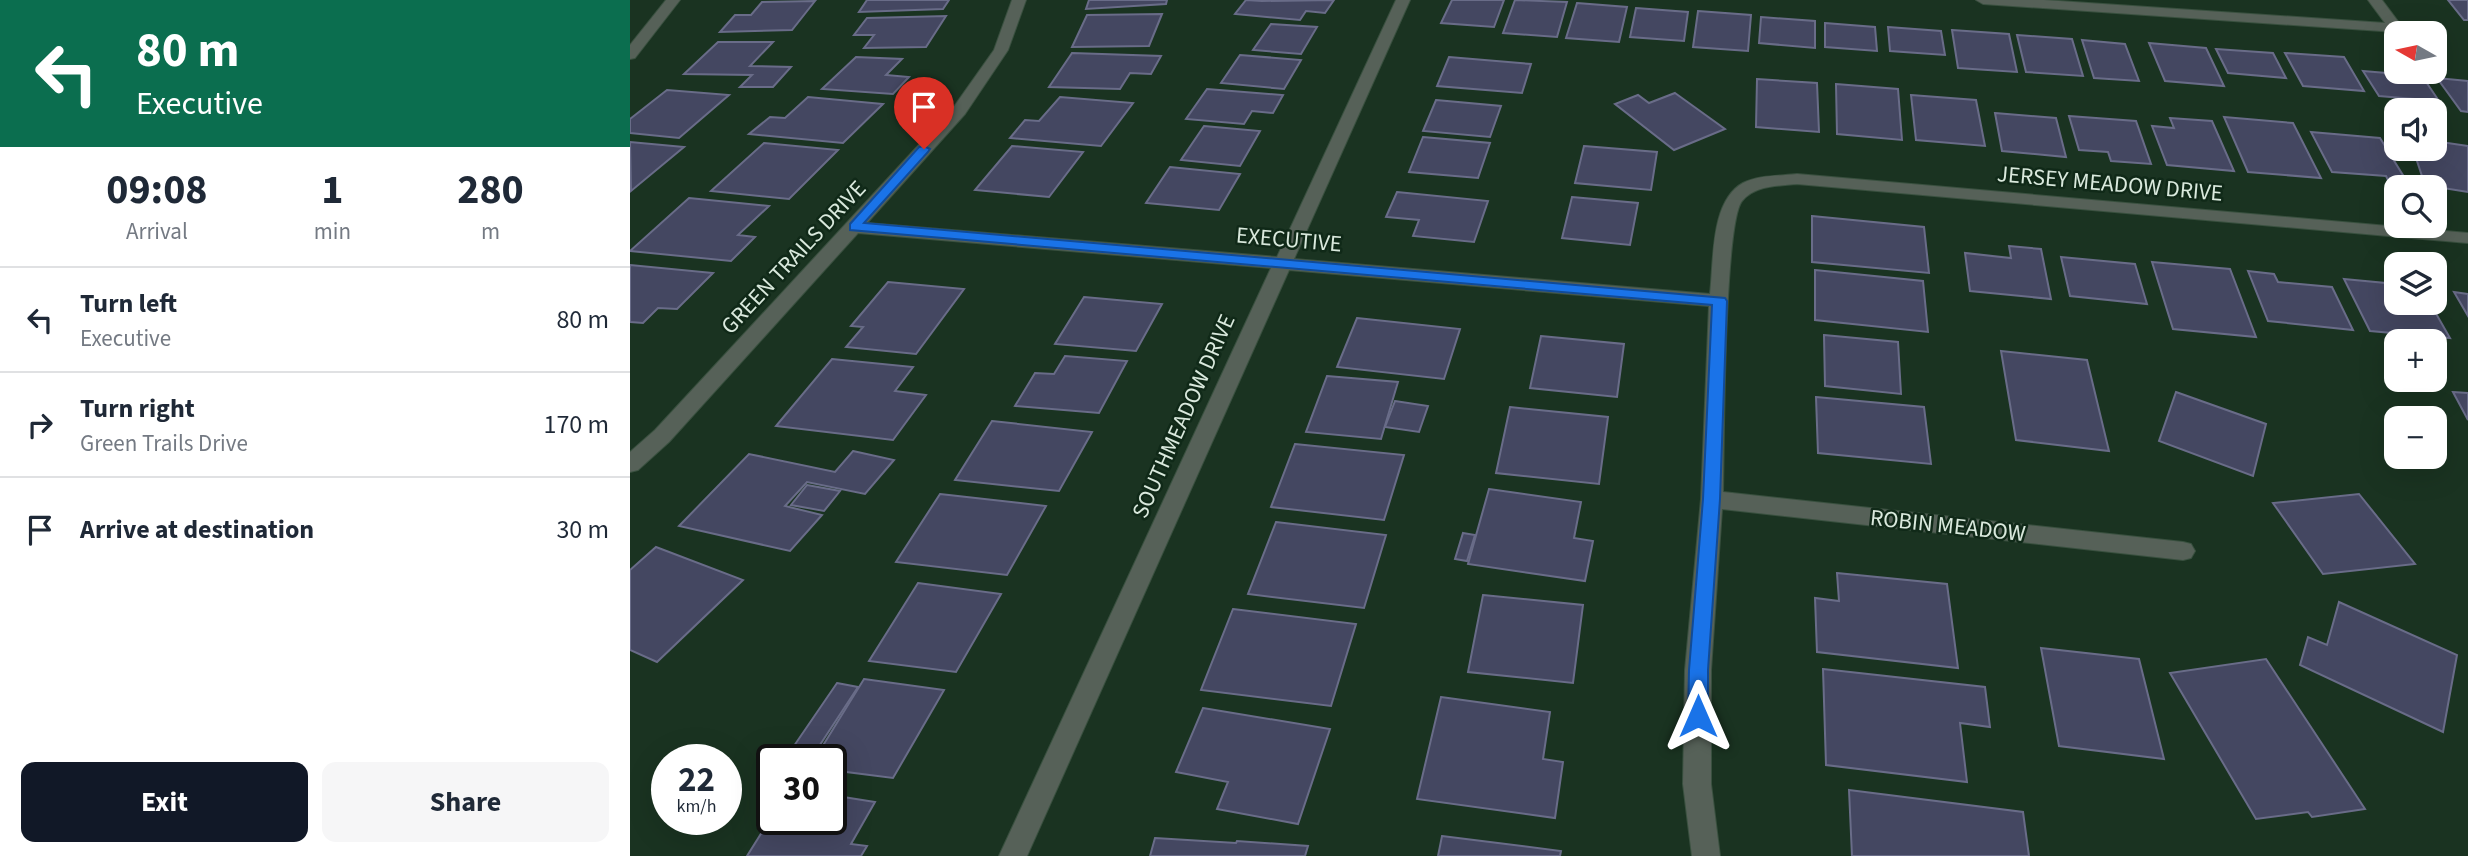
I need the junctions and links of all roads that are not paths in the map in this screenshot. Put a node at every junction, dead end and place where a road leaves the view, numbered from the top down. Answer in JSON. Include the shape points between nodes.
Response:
{"nodes":[{"id":1,"x":673,"y":0,"type":"edge"},
{"id":2,"x":1019,"y":0,"type":"edge"},
{"id":3,"x":1403,"y":0,"type":"edge"},
{"id":4,"x":1983,"y":0,"type":"edge"},
{"id":5,"x":2375,"y":0,"type":"edge"},
{"id":6,"x":630,"y":55,"type":"edge"},
{"id":7,"x":854,"y":227,"type":"junction"},
{"id":8,"x":2468,"y":237,"type":"edge"},
{"id":9,"x":1282,"y":263,"type":"junction"},
{"id":10,"x":1720,"y":301,"type":"junction"},
{"id":11,"x":630,"y":464,"type":"edge"},
{"id":12,"x":1712,"y":499,"type":"junction"},
{"id":13,"x":2183,"y":551,"type":"dead end"},
{"id":14,"x":1013,"y":856,"type":"edge"},
{"id":15,"x":1706,"y":856,"type":"edge"}],
"edges":[{"from":1,"to":6,"type":"street"},
{"from":2,"to":7,"type":"street","name":"GREEN TRAILS DRIVE","via":[[1001,50],[958,111]]},
{"from":3,"to":9,"type":"street","name":"SOUTHMEADOW DRIVE"},
{"from":4,"to":5,"type":"street","via":[[2396,28]]},
{"from":7,"to":9,"type":"street","name":"EXECUTIVE"},
{"from":7,"to":11,"type":"street","name":"GREEN TRAILS DRIVE","via":[[662,436]]},
{"from":8,"to":10,"type":"street","name":"JERSEY MEADOW DRIVE","via":[[1797,179],[1749,187],[1733,200],[1727,217]]},
{"from":9,"to":10,"type":"street","name":"EXECUTIVE"},
{"from":9,"to":14,"type":"street","name":"SOUTHMEADOW DRIVE"},
{"from":10,"to":12,"type":"street"},
{"from":12,"to":13,"type":"street","name":"ROBIN MEADOW"},
{"from":12,"to":15,"type":"street","via":[[1698,670],[1698,784]]}]}
